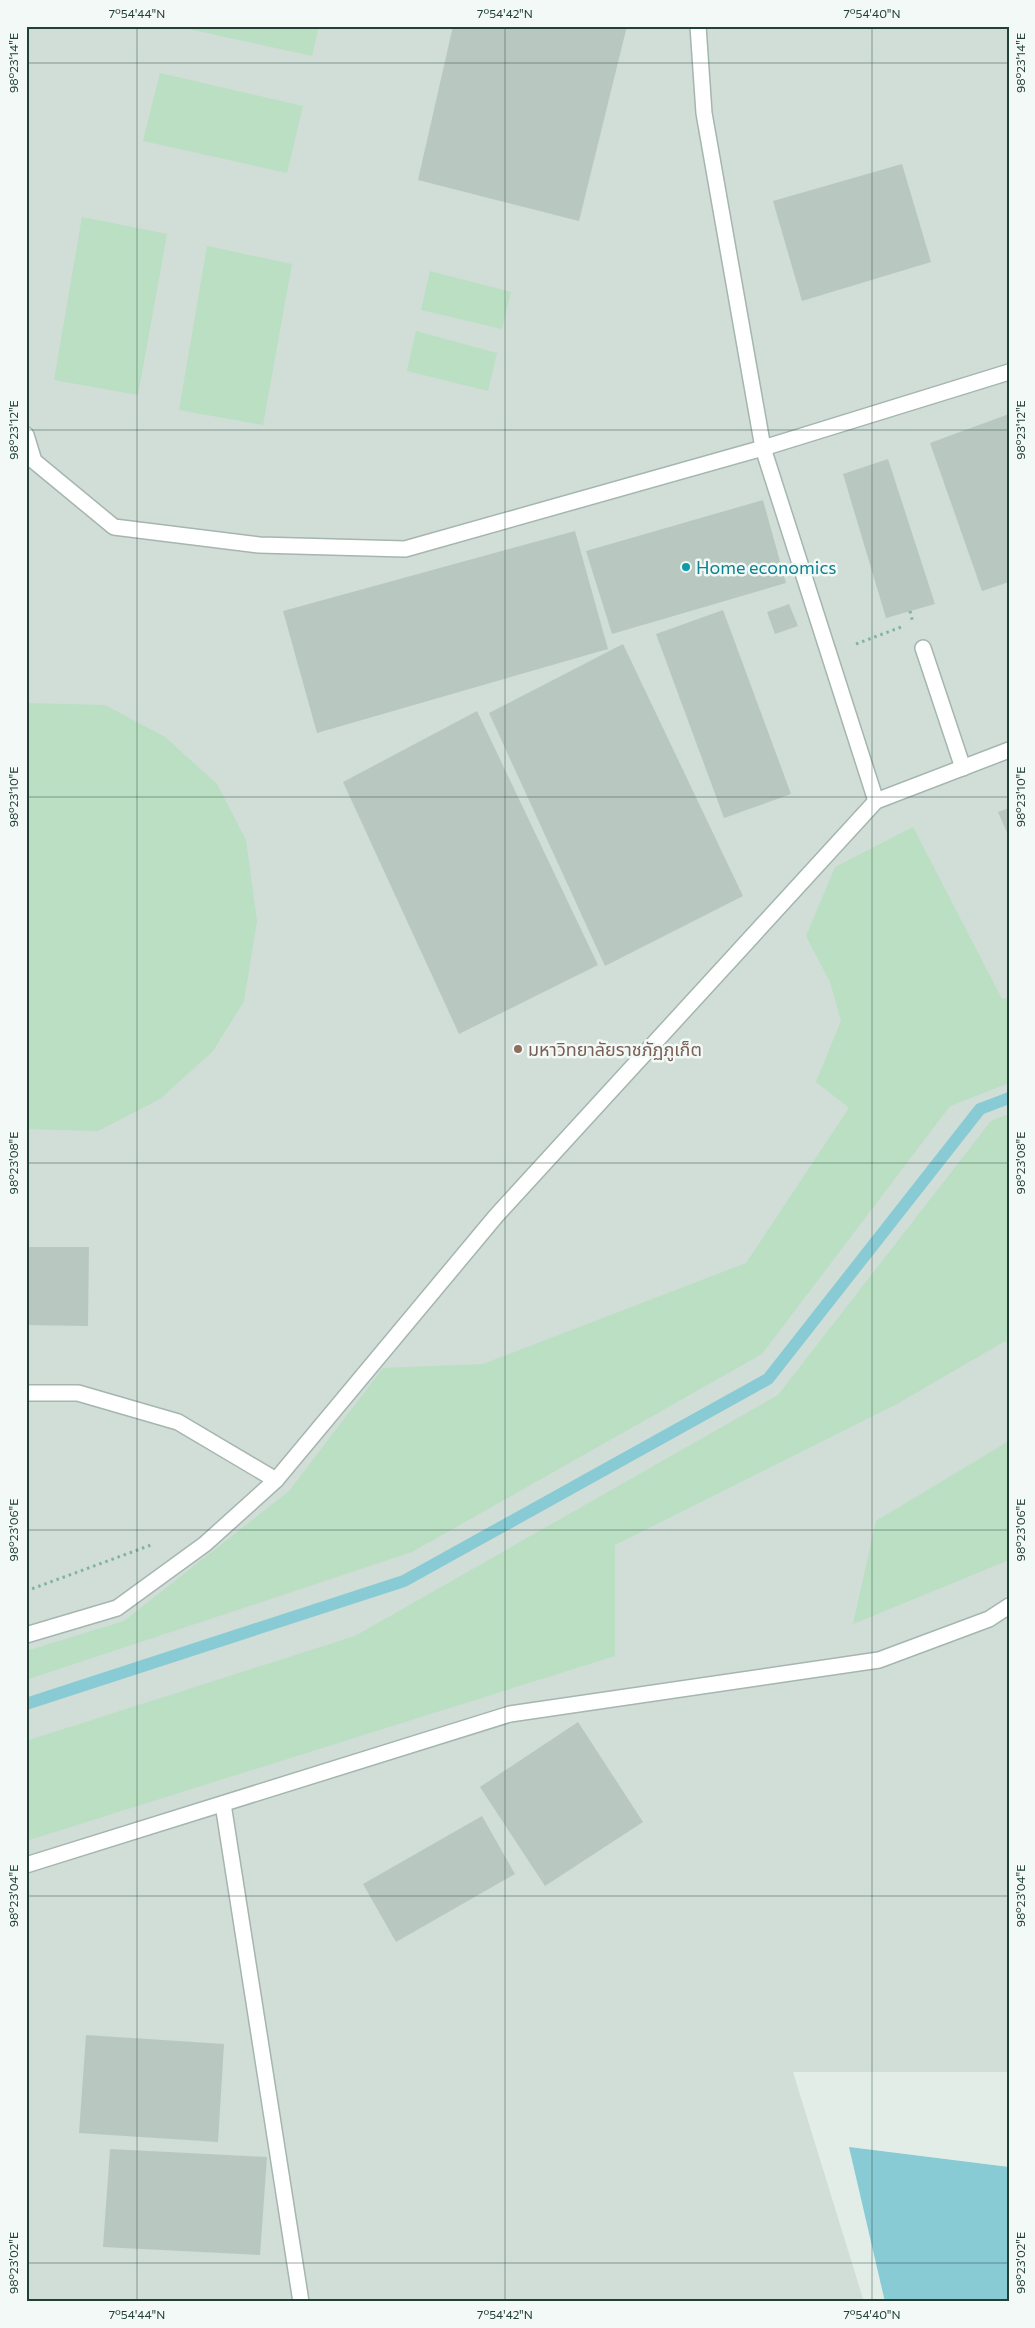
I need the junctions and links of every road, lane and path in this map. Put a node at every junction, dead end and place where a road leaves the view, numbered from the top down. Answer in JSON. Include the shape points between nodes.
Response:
{"nodes":[{"id":1,"x":698,"y":26,"type":"edge"},
{"id":2,"x":1009,"y":372,"type":"edge"},
{"id":3,"x":26,"y":435,"type":"edge"},
{"id":4,"x":763,"y":448,"type":"junction"},
{"id":5,"x":913,"y":622,"type":"dead end"},
{"id":6,"x":923,"y":648,"type":"dead end"},
{"id":7,"x":829,"y":654,"type":"junction"},
{"id":8,"x":1009,"y":750,"type":"edge"},
{"id":9,"x":963,"y":768,"type":"junction"},
{"id":10,"x":876,"y":801,"type":"junction"},
{"id":11,"x":26,"y":1392,"type":"edge"},
{"id":12,"x":276,"y":1480,"type":"junction"},
{"id":13,"x":1009,"y":1606,"type":"edge"},
{"id":14,"x":26,"y":1634,"type":"edge"},
{"id":15,"x":223,"y":1804,"type":"junction"},
{"id":16,"x":26,"y":1865,"type":"edge"},
{"id":17,"x":301,"y":2302,"type":"edge"}],
"edges":[{"from":1,"to":4,"type":"lane","via":[[704,113]]},
{"from":2,"to":4,"type":"lane"},
{"from":3,"to":4,"type":"lane","via":[[34,461],[114,527],[259,544],[405,549]]},
{"from":4,"to":7,"type":"lane"},
{"from":5,"to":7,"type":"path"},
{"from":6,"to":9,"type":"lane"},
{"from":7,"to":10,"type":"lane"},
{"from":8,"to":9,"type":"lane"},
{"from":9,"to":10,"type":"lane"},
{"from":10,"to":12,"type":"lane","via":[[496,1216]]},
{"from":11,"to":12,"type":"lane","via":[[78,1392],[178,1422]]},
{"from":12,"to":14,"type":"lane","via":[[205,1544],[116,1608]]},
{"from":13,"to":15,"type":"lane","via":[[989,1619],[879,1660],[510,1714]]},
{"from":15,"to":16,"type":"lane"},
{"from":15,"to":17,"type":"lane"}]}
